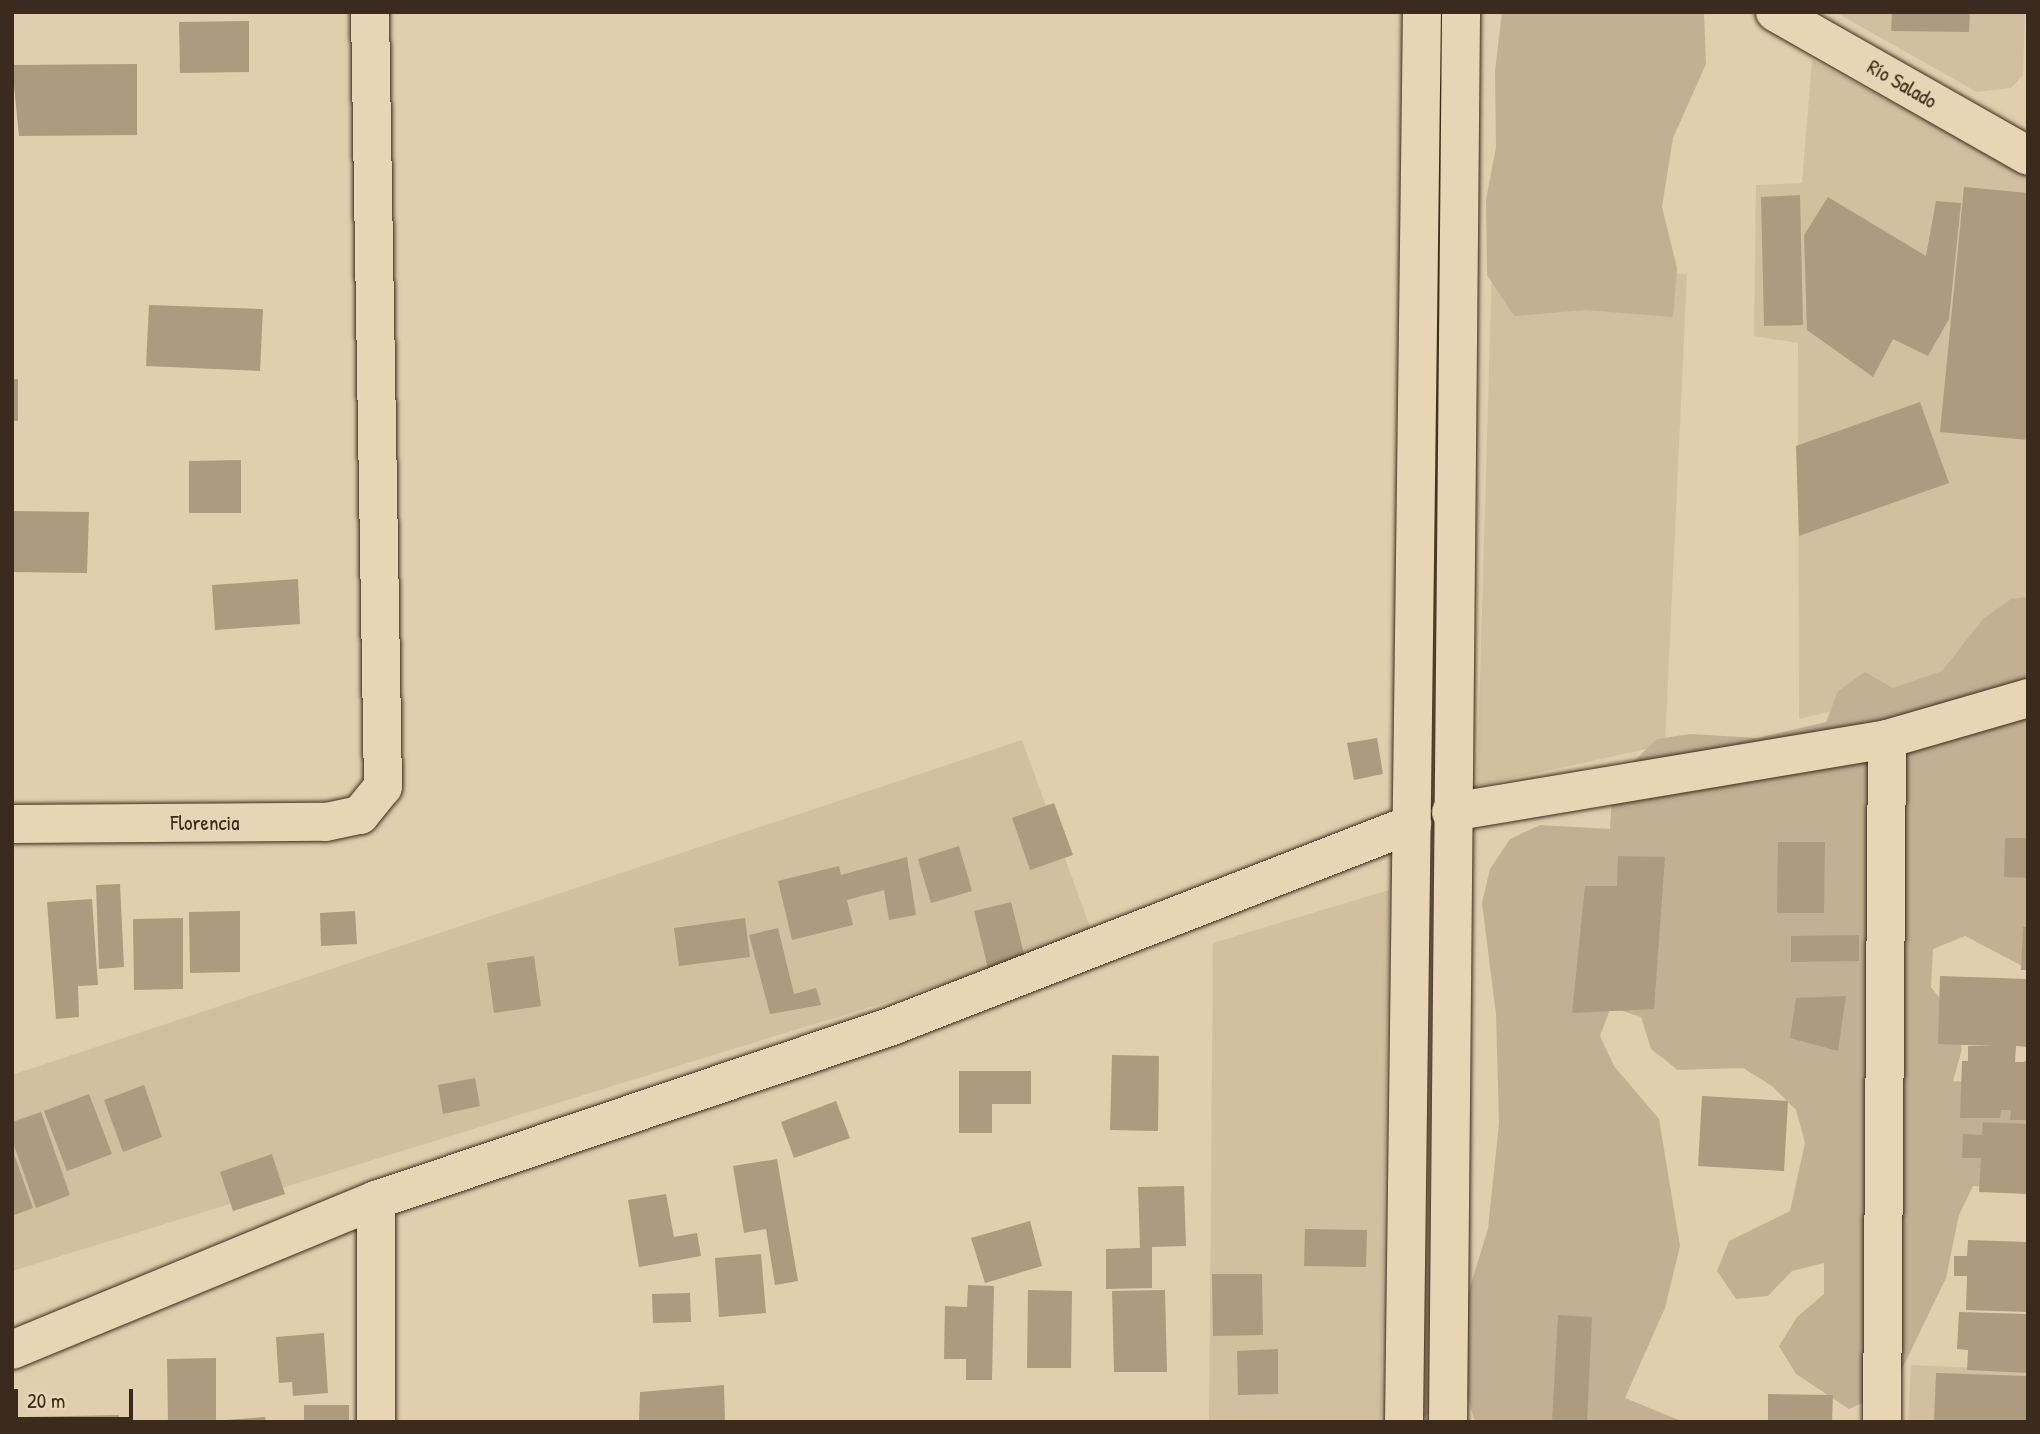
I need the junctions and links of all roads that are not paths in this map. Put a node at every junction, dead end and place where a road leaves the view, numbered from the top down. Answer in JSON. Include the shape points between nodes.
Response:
{"nodes":[{"id":1,"x":370,"y":12,"type":"edge"},
{"id":2,"x":1422,"y":12,"type":"edge"},
{"id":3,"x":1461,"y":12,"type":"edge"},
{"id":4,"x":1775,"y":12,"type":"edge"},
{"id":5,"x":2028,"y":156,"type":"edge"},
{"id":6,"x":2028,"y":698,"type":"edge"},
{"id":7,"x":1888,"y":739,"type":"junction"},
{"id":8,"x":1451,"y":812,"type":"junction"},
{"id":9,"x":12,"y":824,"type":"edge"},
{"id":10,"x":1412,"y":824,"type":"junction"},
{"id":11,"x":376,"y":1200,"type":"junction"},
{"id":12,"x":12,"y":1350,"type":"edge"},
{"id":13,"x":376,"y":1422,"type":"edge"},
{"id":14,"x":1404,"y":1422,"type":"edge"},
{"id":15,"x":1448,"y":1422,"type":"edge"},
{"id":16,"x":1882,"y":1422,"type":"edge"}],
"edges":[{"from":1,"to":9,"type":"street","name":"Florencia","via":[[383,787],[360,815],[326,822]]},
{"from":2,"to":10,"type":"street"},
{"from":3,"to":8,"type":"street"},
{"from":4,"to":5,"type":"street","name":"Río Salado"},
{"from":6,"to":7,"type":"street"},
{"from":7,"to":8,"type":"street"},
{"from":7,"to":16,"type":"street"},
{"from":8,"to":15,"type":"street"},
{"from":10,"to":11,"type":"street","via":[[892,1026]]},
{"from":10,"to":14,"type":"street"},
{"from":11,"to":12,"type":"street"},
{"from":11,"to":13,"type":"street"}]}
